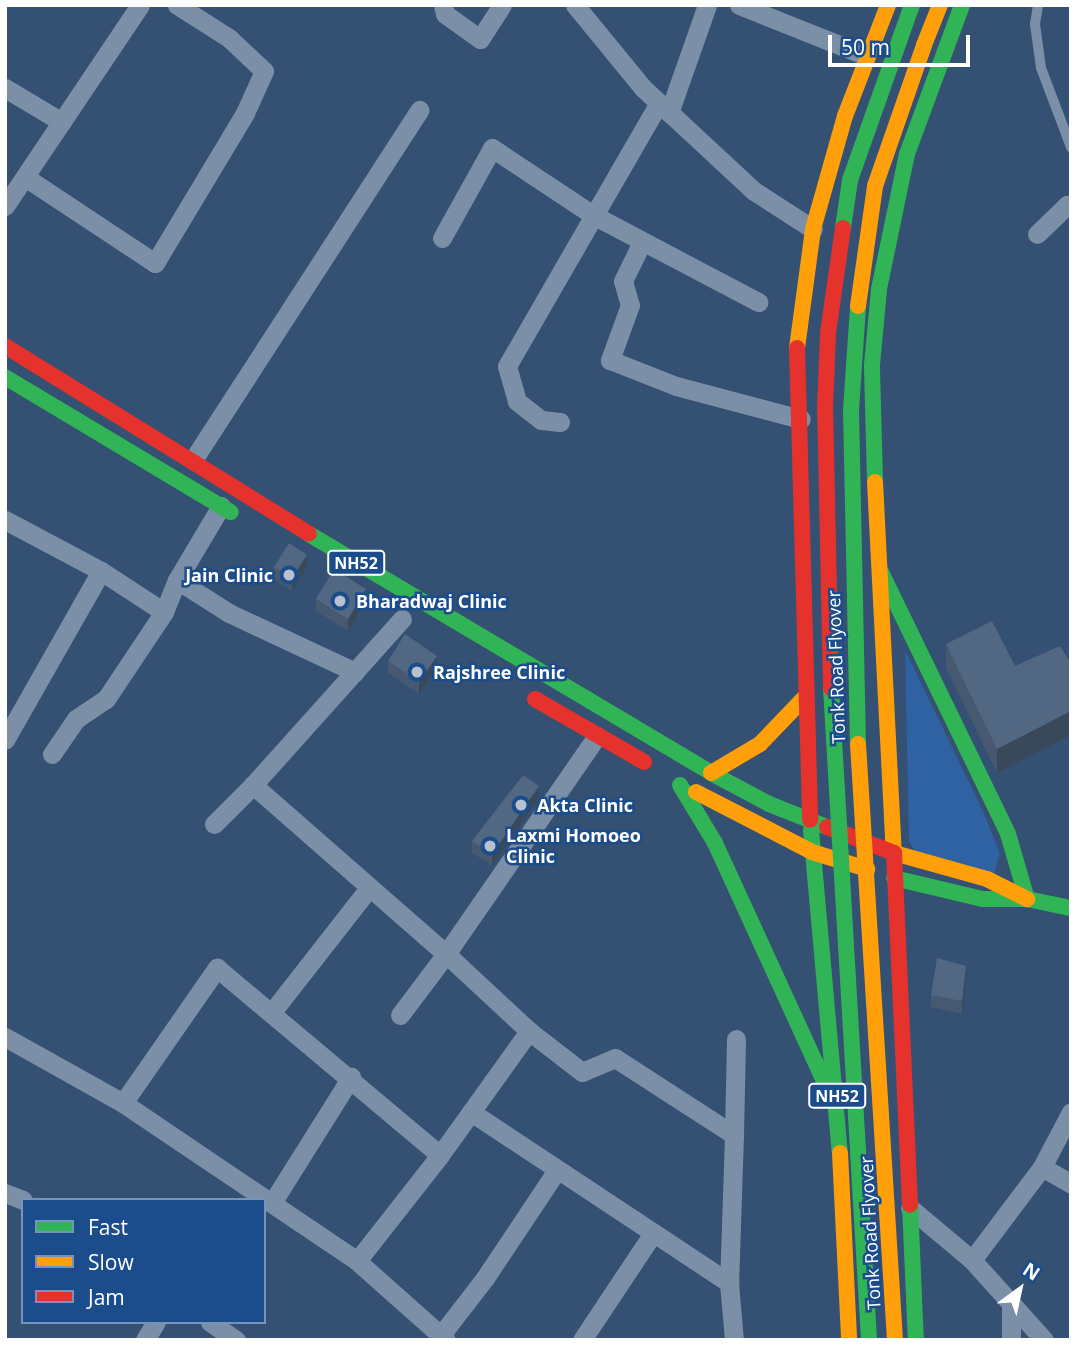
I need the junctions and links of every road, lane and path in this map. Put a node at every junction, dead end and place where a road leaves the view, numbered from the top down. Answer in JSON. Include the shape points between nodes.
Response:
{"nodes":[{"id":1,"x":139,"y":5,"type":"edge"},
{"id":2,"x":177,"y":5,"type":"edge"},
{"id":3,"x":443,"y":5,"type":"edge"},
{"id":4,"x":502,"y":5,"type":"edge"},
{"id":5,"x":575,"y":5,"type":"edge"},
{"id":6,"x":707,"y":5,"type":"edge"},
{"id":7,"x":739,"y":5,"type":"edge"},
{"id":8,"x":888,"y":5,"type":"edge"},
{"id":9,"x":912,"y":5,"type":"edge"},
{"id":10,"x":940,"y":5,"type":"edge"},
{"id":11,"x":962,"y":5,"type":"edge"},
{"id":12,"x":1038,"y":5,"type":"edge"},
{"id":13,"x":862,"y":54,"type":"dead end"},
{"id":14,"x":5,"y":88,"type":"edge"},
{"id":15,"x":664,"y":108,"type":"junction"},
{"id":16,"x":419,"y":110,"type":"dead end"},
{"id":17,"x":62,"y":122,"type":"junction"},
{"id":18,"x":1071,"y":147,"type":"edge"},
{"id":19,"x":25,"y":177,"type":"junction"},
{"id":20,"x":5,"y":206,"type":"edge"},
{"id":21,"x":1071,"y":207,"type":"edge"},
{"id":22,"x":593,"y":215,"type":"junction"},
{"id":23,"x":813,"y":229,"type":"junction"},
{"id":24,"x":1037,"y":234,"type":"dead end"},
{"id":25,"x":442,"y":239,"type":"dead end"},
{"id":26,"x":642,"y":242,"type":"junction"},
{"id":27,"x":758,"y":302,"type":"dead end"},
{"id":28,"x":5,"y":346,"type":"edge"},
{"id":29,"x":8,"y":384,"type":"edge"},
{"id":30,"x":801,"y":419,"type":"junction"},
{"id":31,"x":560,"y":422,"type":"dead end"},
{"id":32,"x":193,"y":460,"type":"junction"},
{"id":33,"x":221,"y":506,"type":"junction"},
{"id":34,"x":243,"y":519,"type":"dead end"},
{"id":35,"x":5,"y":520,"type":"edge"},
{"id":36,"x":877,"y":567,"type":"junction"},
{"id":37,"x":102,"y":571,"type":"junction"},
{"id":38,"x":177,"y":580,"type":"junction"},
{"id":39,"x":164,"y":612,"type":"junction"},
{"id":40,"x":402,"y":619,"type":"dead end"},
{"id":41,"x":355,"y":672,"type":"junction"},
{"id":42,"x":517,"y":688,"type":"dead end"},
{"id":43,"x":806,"y":696,"type":"junction"},
{"id":44,"x":597,"y":736,"type":"junction"},
{"id":45,"x":5,"y":740,"type":"edge"},
{"id":46,"x":52,"y":754,"type":"dead end"},
{"id":47,"x":711,"y":773,"type":"junction"},
{"id":48,"x":667,"y":776,"type":"junction"},
{"id":49,"x":253,"y":785,"type":"junction"},
{"id":50,"x":810,"y":820,"type":"junction"},
{"id":51,"x":214,"y":824,"type":"dead end"},
{"id":52,"x":812,"y":852,"type":"junction"},
{"id":53,"x":894,"y":853,"type":"junction"},
{"id":54,"x":894,"y":878,"type":"junction"},
{"id":55,"x":369,"y":888,"type":"junction"},
{"id":56,"x":1027,"y":899,"type":"junction"},
{"id":57,"x":1071,"y":908,"type":"edge"},
{"id":58,"x":446,"y":954,"type":"junction"},
{"id":59,"x":272,"y":1012,"type":"junction"},
{"id":60,"x":400,"y":1015,"type":"dead end"},
{"id":61,"x":529,"y":1031,"type":"junction"},
{"id":62,"x":5,"y":1037,"type":"edge"},
{"id":63,"x":736,"y":1038,"type":"dead end"},
{"id":64,"x":351,"y":1077,"type":"junction"},
{"id":65,"x":123,"y":1103,"type":"junction"},
{"id":66,"x":471,"y":1112,"type":"junction"},
{"id":67,"x":838,"y":1112,"type":"junction"},
{"id":68,"x":1071,"y":1112,"type":"edge"},
{"id":69,"x":734,"y":1135,"type":"junction"},
{"id":70,"x":440,"y":1155,"type":"junction"},
{"id":71,"x":1042,"y":1167,"type":"junction"},
{"id":72,"x":557,"y":1170,"type":"junction"},
{"id":73,"x":1071,"y":1184,"type":"edge"},
{"id":74,"x":265,"y":1198,"type":"edge"},
{"id":75,"x":266,"y":1199,"type":"edge"},
{"id":76,"x":272,"y":1203,"type":"junction"},
{"id":77,"x":907,"y":1205,"type":"junction"},
{"id":78,"x":653,"y":1233,"type":"junction"},
{"id":79,"x":845,"y":1246,"type":"junction"},
{"id":80,"x":357,"y":1261,"type":"junction"},
{"id":81,"x":972,"y":1261,"type":"junction"},
{"id":82,"x":729,"y":1283,"type":"junction"},
{"id":83,"x":1011,"y":1304,"type":"junction"},
{"id":84,"x":155,"y":1324,"type":"edge"},
{"id":85,"x":213,"y":1324,"type":"edge"},
{"id":86,"x":443,"y":1337,"type":"edge"},
{"id":87,"x":145,"y":1340,"type":"edge"},
{"id":88,"x":236,"y":1340,"type":"edge"},
{"id":89,"x":583,"y":1340,"type":"edge"},
{"id":90,"x":734,"y":1340,"type":"edge"},
{"id":91,"x":849,"y":1340,"type":"edge"},
{"id":92,"x":869,"y":1340,"type":"edge"},
{"id":93,"x":895,"y":1340,"type":"edge"},
{"id":94,"x":916,"y":1340,"type":"edge"},
{"id":95,"x":1011,"y":1340,"type":"edge"},
{"id":96,"x":1044,"y":1340,"type":"edge"}],
"edges":[{"from":1,"to":17,"type":"street"},
{"from":2,"to":19,"type":"street","via":[[229,38],[264,71],[238,124],[155,263]]},
{"from":3,"to":4,"type":"street","via":[[445,13],[480,39]]},
{"from":5,"to":15,"type":"street"},
{"from":6,"to":15,"type":"street"},
{"from":7,"to":13,"type":"street"},
{"from":8,"to":23,"type":"main road","via":[[845,116]]},
{"from":9,"to":92,"type":"main road","name":"Tonk Road Flyover","bridge":true,"via":[[850,180],[828,333],[833,760]]},
{"from":10,"to":93,"type":"main road","name":"Tonk Road Flyover","bridge":true,"via":[[875,186],[853,336],[858,759]]},
{"from":11,"to":36,"type":"main road","via":[[907,154],[879,289],[872,365]]},
{"from":12,"to":18,"type":"lane","via":[[1035,24],[1041,68]]},
{"from":14,"to":17,"type":"street"},
{"from":15,"to":22,"type":"street"},
{"from":15,"to":23,"type":"street","via":[[754,191]]},
{"from":16,"to":32,"type":"street"},
{"from":17,"to":19,"type":"street"},
{"from":19,"to":20,"type":"street"},
{"from":21,"to":24,"type":"street","via":[[1067,205]]},
{"from":22,"to":25,"type":"street","via":[[492,148]]},
{"from":22,"to":26,"type":"street"},
{"from":22,"to":31,"type":"street","via":[[588,233],[566,262],[507,366],[517,401],[541,420]]},
{"from":23,"to":30,"type":"main road","via":[[797,337]]},
{"from":26,"to":27,"type":"street"},
{"from":26,"to":30,"type":"street","via":[[623,281],[630,305],[610,360],[676,387]]},
{"from":28,"to":32,"type":"main road","number":"NH52"},
{"from":29,"to":33,"type":"main road"},
{"from":30,"to":43,"type":"main road"},
{"from":32,"to":47,"type":"main road","number":"NH52","via":[[463,629]]},
{"from":33,"to":34,"type":"main road"},
{"from":33,"to":38,"type":"street"},
{"from":35,"to":37,"type":"street"},
{"from":36,"to":53,"type":"main road"},
{"from":36,"to":56,"type":"main road","via":[[895,595],[1008,834]]},
{"from":37,"to":39,"type":"street"},
{"from":37,"to":45,"type":"street"},
{"from":38,"to":39,"type":"street"},
{"from":38,"to":41,"type":"street","via":[[229,614],[273,630]]},
{"from":39,"to":46,"type":"street","via":[[106,699],[76,719]]},
{"from":40,"to":41,"type":"street"},
{"from":41,"to":49,"type":"street"},
{"from":42,"to":44,"type":"main road"},
{"from":43,"to":47,"type":"main road","via":[[760,744]]},
{"from":43,"to":50,"type":"main road"},
{"from":44,"to":48,"type":"main road"},
{"from":44,"to":58,"type":"street"},
{"from":47,"to":50,"type":"main road","number":"NH52"},
{"from":48,"to":52,"type":"main road"},
{"from":48,"to":67,"type":"main road","via":[[716,843]]},
{"from":49,"to":51,"type":"street"},
{"from":49,"to":55,"type":"street"},
{"from":50,"to":52,"type":"main road","number":"NH52"},
{"from":50,"to":53,"type":"main road","number":"NH52"},
{"from":52,"to":54,"type":"main road"},
{"from":52,"to":67,"type":"main road","number":"NH52"},
{"from":53,"to":54,"type":"main road"},
{"from":53,"to":56,"type":"main road","via":[[987,879]]},
{"from":54,"to":56,"type":"main road","via":[[983,900]]},
{"from":54,"to":77,"type":"main road"},
{"from":55,"to":58,"type":"street"},
{"from":55,"to":59,"type":"street"},
{"from":56,"to":57,"type":"main road"},
{"from":58,"to":60,"type":"street"},
{"from":58,"to":61,"type":"street"},
{"from":59,"to":64,"type":"street"},
{"from":59,"to":65,"type":"street","via":[[217,968]]},
{"from":61,"to":66,"type":"street"},
{"from":61,"to":69,"type":"street","via":[[582,1072],[615,1058]]},
{"from":62,"to":65,"type":"street"},
{"from":63,"to":69,"type":"street"},
{"from":64,"to":70,"type":"street"},
{"from":64,"to":76,"type":"street"},
{"from":65,"to":74,"type":"street"},
{"from":66,"to":70,"type":"street"},
{"from":66,"to":72,"type":"street"},
{"from":67,"to":79,"type":"main road","number":"NH52"},
{"from":68,"to":71,"type":"street"},
{"from":69,"to":82,"type":"street"},
{"from":70,"to":80,"type":"street"},
{"from":71,"to":73,"type":"street"},
{"from":71,"to":81,"type":"street"},
{"from":72,"to":78,"type":"street"},
{"from":72,"to":86,"type":"street"},
{"from":75,"to":76,"type":"street"},
{"from":76,"to":80,"type":"street"},
{"from":77,"to":79,"type":"street"},
{"from":77,"to":81,"type":"street"},
{"from":77,"to":94,"type":"main road"},
{"from":78,"to":82,"type":"street"},
{"from":78,"to":89,"type":"street"},
{"from":79,"to":91,"type":"main road","number":"NH52"},
{"from":80,"to":86,"type":"street"},
{"from":81,"to":83,"type":"street"},
{"from":82,"to":90,"type":"street"},
{"from":83,"to":95,"type":"street"},
{"from":83,"to":96,"type":"street"},
{"from":84,"to":87,"type":"street"},
{"from":85,"to":88,"type":"street"}]}
